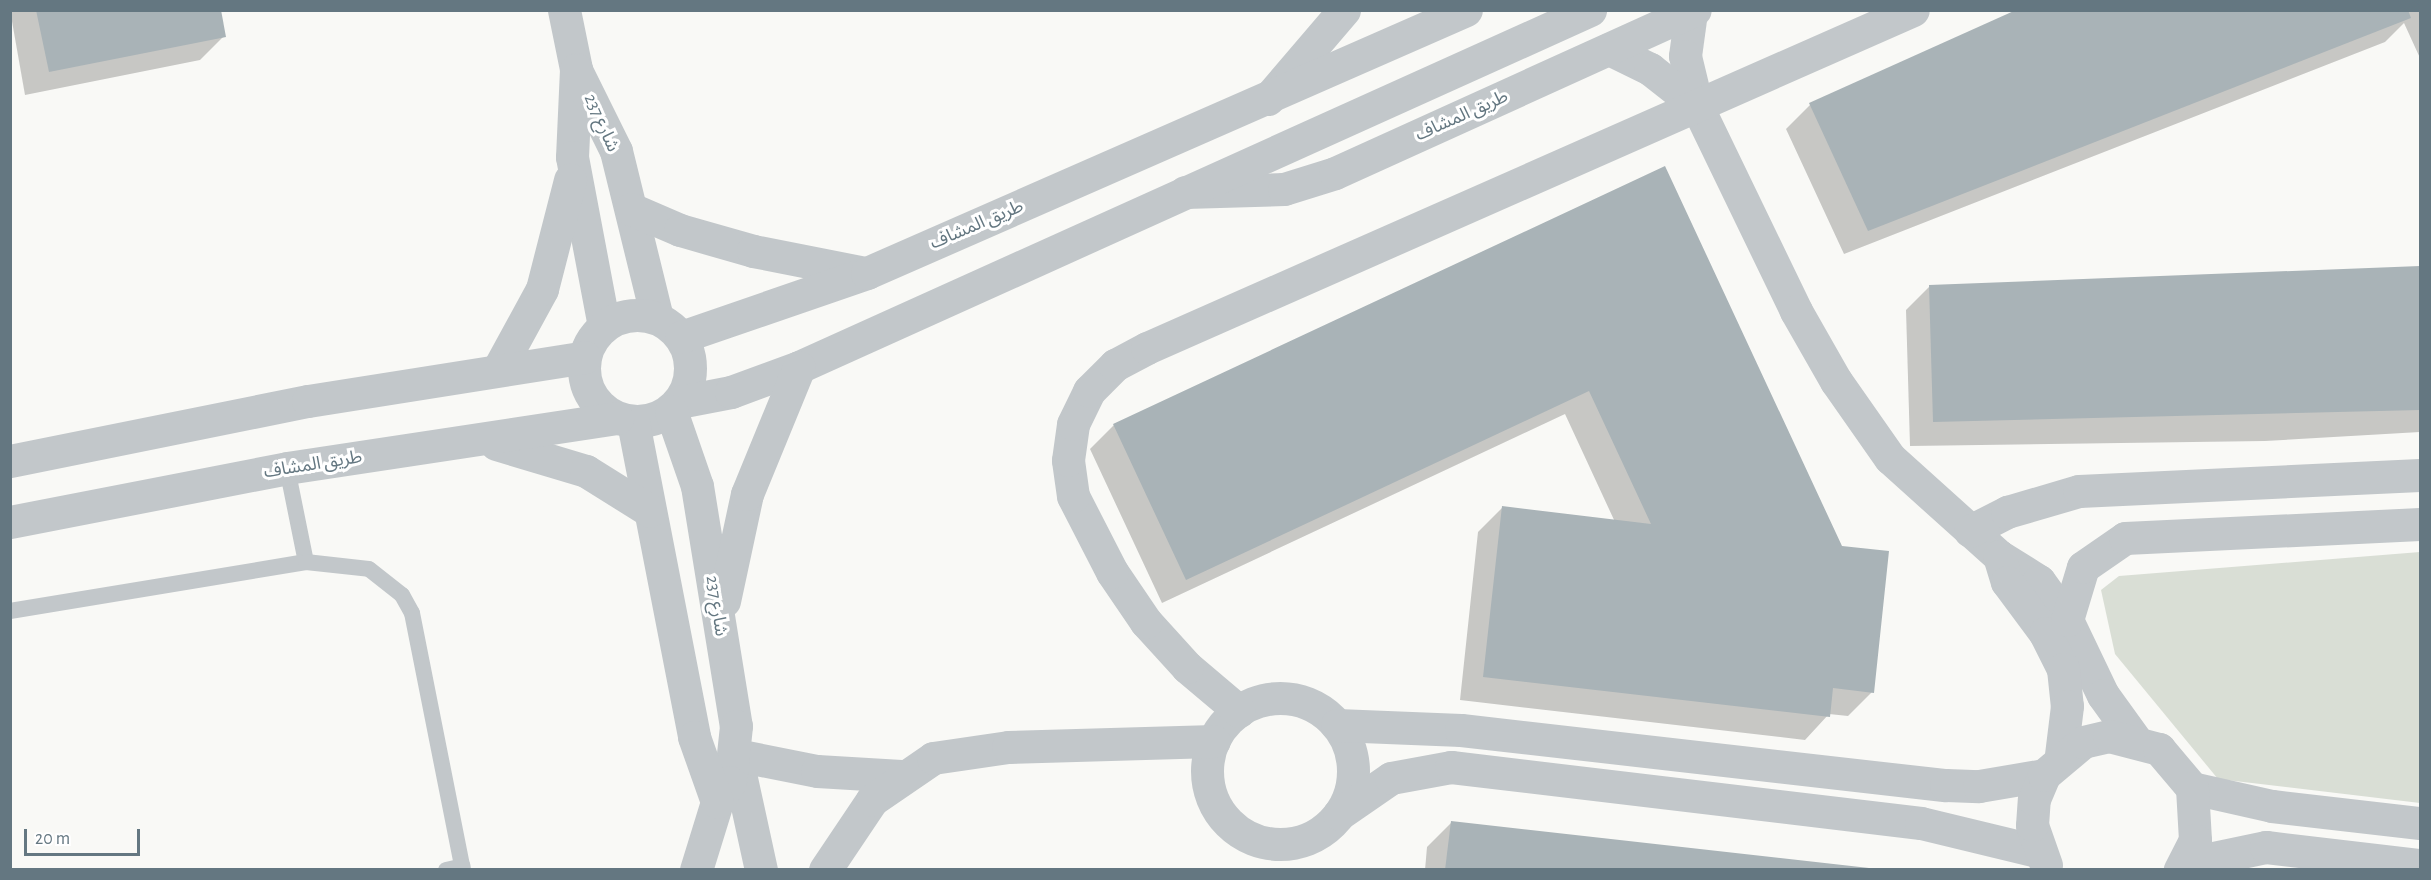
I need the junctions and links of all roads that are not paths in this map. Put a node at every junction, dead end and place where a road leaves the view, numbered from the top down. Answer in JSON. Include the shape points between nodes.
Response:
{"nodes":[{"id":1,"x":564,"y":10,"type":"edge"},
{"id":2,"x":1344,"y":10,"type":"edge"},
{"id":3,"x":1466,"y":10,"type":"edge"},
{"id":4,"x":1590,"y":10,"type":"edge"},
{"id":5,"x":1913,"y":10,"type":"edge"},
{"id":6,"x":1693,"y":11,"type":"edge"},
{"id":7,"x":1609,"y":49,"type":"junction"},
{"id":8,"x":576,"y":69,"type":"junction"},
{"id":9,"x":1268,"y":99,"type":"junction"},
{"id":10,"x":1697,"y":106,"type":"junction"},
{"id":11,"x":573,"y":157,"type":"junction"},
{"id":12,"x":1185,"y":192,"type":"junction"},
{"id":13,"x":631,"y":209,"type":"junction"},
{"id":14,"x":867,"y":273,"type":"junction"},
{"id":15,"x":604,"y":326,"type":"junction"},
{"id":16,"x":669,"y":328,"type":"junction"},
{"id":17,"x":585,"y":357,"type":"junction"},
{"id":18,"x":799,"y":367,"type":"junction"},
{"id":19,"x":499,"y":368,"type":"junction"},
{"id":20,"x":675,"y":406,"type":"junction"},
{"id":21,"x":625,"y":420,"type":"junction"},
{"id":22,"x":477,"y":441,"type":"junction"},
{"id":23,"x":10,"y":461,"type":"edge"},
{"id":24,"x":287,"y":468,"type":"junction"},
{"id":25,"x":2421,"y":475,"type":"edge"},
{"id":26,"x":650,"y":511,"type":"junction"},
{"id":27,"x":10,"y":522,"type":"edge"},
{"id":28,"x":2421,"y":524,"type":"edge"},
{"id":29,"x":1970,"y":531,"type":"junction"},
{"id":30,"x":1999,"y":556,"type":"junction"},
{"id":31,"x":306,"y":562,"type":"junction"},
{"id":32,"x":10,"y":611,"type":"edge"},
{"id":33,"x":2067,"y":620,"type":"junction"},
{"id":34,"x":720,"y":629,"type":"junction"},
{"id":35,"x":1239,"y":711,"type":"junction"},
{"id":36,"x":1337,"y":725,"type":"junction"},
{"id":37,"x":2134,"y":738,"type":"junction"},
{"id":38,"x":1214,"y":741,"type":"junction"},
{"id":39,"x":736,"y":755,"type":"junction"},
{"id":40,"x":2053,"y":765,"type":"junction"},
{"id":41,"x":901,"y":776,"type":"junction"},
{"id":42,"x":2192,"y":788,"type":"junction"},
{"id":43,"x":717,"y":802,"type":"junction"},
{"id":44,"x":1339,"y":814,"type":"junction"},
{"id":45,"x":2421,"y":823,"type":"edge"},
{"id":46,"x":1291,"y":857,"type":"edge"},
{"id":47,"x":2043,"y":860,"type":"edge"},
{"id":48,"x":2421,"y":865,"type":"edge"},
{"id":49,"x":2183,"y":867,"type":"edge"},
{"id":50,"x":457,"y":868,"type":"edge"},
{"id":51,"x":696,"y":870,"type":"edge"},
{"id":52,"x":761,"y":870,"type":"edge"},
{"id":53,"x":825,"y":870,"type":"edge"}],
"edges":[{"from":1,"to":8,"type":"street","name":"شارع 237"},
{"from":2,"to":9,"type":"street","name":"طريق المشاف"},
{"from":3,"to":9,"type":"street","name":"طريق المشاف"},
{"from":4,"to":12,"type":"street","name":"طريق المشاف"},
{"from":5,"to":10,"type":"street"},
{"from":6,"to":7,"type":"street","name":"طريق المشاف"},
{"from":6,"to":10,"type":"street","via":[[1685,56]]},
{"from":7,"to":10,"type":"street","via":[[1650,69]]},
{"from":7,"to":12,"type":"street","name":"طريق المشاف","via":[[1335,173],[1284,189]]},
{"from":8,"to":11,"type":"street","name":"شارع 237"},
{"from":8,"to":13,"type":"street","name":"شارع 237","via":[[615,151]]},
{"from":9,"to":14,"type":"street","name":"طريق المشاف"},
{"from":10,"to":29,"type":"street","via":[[1796,311],[1862,422],[1890,458]]},
{"from":10,"to":35,"type":"street","via":[[1147,348],[1115,365],[1089,391],[1073,424],[1068,460],[1073,496],[1112,572],[1146,622],[1187,667]]},
{"from":11,"to":15,"type":"street","name":"شارع 237"},
{"from":11,"to":19,"type":"street","via":[[567,202],[546,278]]},
{"from":12,"to":18,"type":"street","name":"طريق المشاف"},
{"from":13,"to":14,"type":"street","via":[[680,231]]},
{"from":13,"to":16,"type":"street","name":"شارع 237"},
{"from":14,"to":16,"type":"street","name":"طريق المشاف"},
{"from":15,"to":16,"type":"street","via":[[630,315]]},
{"from":15,"to":17,"type":"street"},
{"from":16,"to":20,"type":"street","via":[[690,377]]},
{"from":17,"to":19,"type":"street"},
{"from":17,"to":21,"type":"street","via":[[590,393]]},
{"from":18,"to":20,"type":"street","name":"طريق المشاف","via":[[731,392]]},
{"from":18,"to":34,"type":"street","via":[[747,494]]},
{"from":19,"to":23,"type":"street"},
{"from":20,"to":21,"type":"street"},
{"from":20,"to":34,"type":"street","name":"شارع 237","via":[[697,486]]},
{"from":21,"to":22,"type":"street","name":"طريق المشاف"},
{"from":21,"to":26,"type":"street"},
{"from":22,"to":24,"type":"street","name":"طريق المشاف"},
{"from":22,"to":26,"type":"street","via":[[551,457]]},
{"from":24,"to":27,"type":"street","name":"طريق المشاف"},
{"from":24,"to":31,"type":"lane"},
{"from":25,"to":29,"type":"street","via":[[2090,490],[2051,497]]},
{"from":26,"to":43,"type":"street","via":[[698,756]]},
{"from":28,"to":33,"type":"street","via":[[2125,538],[2084,567]]},
{"from":29,"to":30,"type":"street"},
{"from":30,"to":33,"type":"street","via":[[2026,568]]},
{"from":30,"to":40,"type":"street","via":[[2007,582],[2045,633],[2063,669],[2067,706]]},
{"from":31,"to":32,"type":"lane"},
{"from":31,"to":50,"type":"lane","via":[[369,569],[388,580],[407,604]]},
{"from":33,"to":37,"type":"street","via":[[2103,695]]},
{"from":34,"to":39,"type":"street","name":"شارع 237"},
{"from":35,"to":36,"type":"street","via":[[1255,702],[1291,698],[1324,712]]},
{"from":35,"to":38,"type":"street"},
{"from":36,"to":40,"type":"street","via":[[1461,730],[1946,785],[1979,786]]},
{"from":36,"to":44,"type":"street","via":[[1350,751],[1353,779]]},
{"from":37,"to":40,"type":"street","via":[[2083,742]]},
{"from":37,"to":42,"type":"street","via":[[2159,748]]},
{"from":38,"to":41,"type":"street","via":[[965,752],[933,758]]},
{"from":38,"to":46,"type":"street","via":[[1208,778],[1222,813],[1250,837]]},
{"from":39,"to":41,"type":"street","via":[[784,766]]},
{"from":39,"to":43,"type":"street","name":"شارع 237","via":[[730,782]]},
{"from":39,"to":52,"type":"street"},
{"from":40,"to":47,"type":"street","via":[[2034,799]]},
{"from":41,"to":53,"type":"street","via":[[872,800]]},
{"from":42,"to":45,"type":"street","via":[[2272,806]]},
{"from":42,"to":49,"type":"street","via":[[2198,813]]},
{"from":43,"to":51,"type":"street","name":"شارع 237"},
{"from":44,"to":46,"type":"street"},
{"from":44,"to":47,"type":"street","via":[[1391,778],[1450,767],[1921,823]]},
{"from":48,"to":49,"type":"street","via":[[2266,847]]}]}
